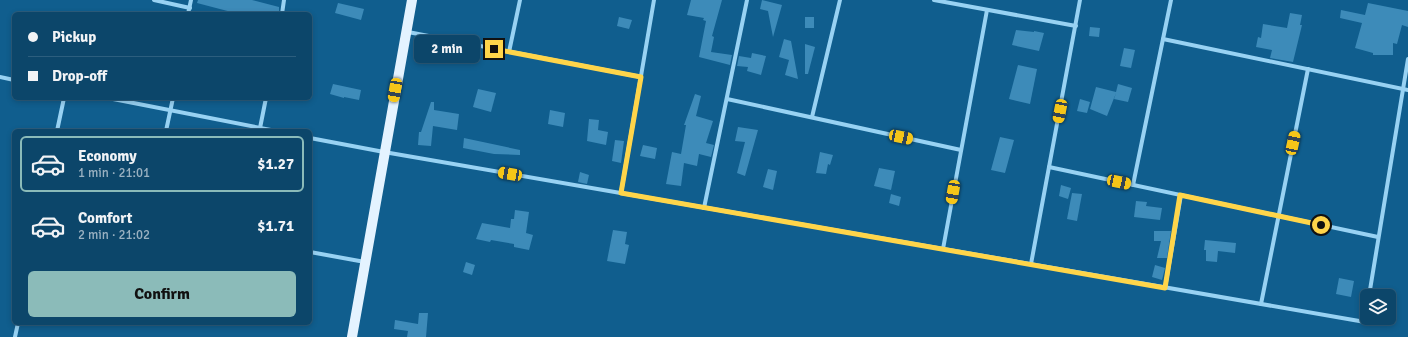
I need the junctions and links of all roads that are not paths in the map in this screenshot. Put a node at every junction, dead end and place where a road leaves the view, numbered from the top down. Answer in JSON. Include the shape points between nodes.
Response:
{"nodes":[{"id":1,"x":154,"y":0,"type":"edge"},
{"id":2,"x":191,"y":0,"type":"edge"},
{"id":3,"x":284,"y":0,"type":"edge"},
{"id":4,"x":412,"y":0,"type":"edge"},
{"id":5,"x":520,"y":0,"type":"edge"},
{"id":6,"x":654,"y":0,"type":"edge"},
{"id":7,"x":747,"y":0,"type":"edge"},
{"id":8,"x":840,"y":0,"type":"edge"},
{"id":9,"x":934,"y":0,"type":"edge"},
{"id":10,"x":1080,"y":0,"type":"edge"},
{"id":11,"x":1171,"y":0,"type":"edge"},
{"id":12,"x":190,"y":8,"type":"junction"},
{"id":13,"x":987,"y":10,"type":"junction"},
{"id":14,"x":189,"y":12,"type":"edge"},
{"id":15,"x":282,"y":12,"type":"edge"},
{"id":16,"x":1076,"y":26,"type":"junction"},
{"id":17,"x":406,"y":31,"type":"junction"},
{"id":18,"x":1163,"y":39,"type":"junction"},
{"id":19,"x":509,"y":52,"type":"junction"},
{"id":20,"x":1408,"y":59,"type":"edge"},
{"id":21,"x":1308,"y":70,"type":"junction"},
{"id":22,"x":0,"y":77,"type":"edge"},
{"id":23,"x":641,"y":77,"type":"junction"},
{"id":24,"x":12,"y":80,"type":"edge"},
{"id":25,"x":1403,"y":89,"type":"junction"},
{"id":26,"x":1408,"y":90,"type":"edge"},
{"id":27,"x":726,"y":99,"type":"junction"},
{"id":28,"x":64,"y":100,"type":"edge"},
{"id":29,"x":118,"y":100,"type":"edge"},
{"id":30,"x":172,"y":100,"type":"edge"},
{"id":31,"x":266,"y":100,"type":"edge"},
{"id":32,"x":170,"y":110,"type":"junction"},
{"id":33,"x":812,"y":117,"type":"junction"},
{"id":34,"x":260,"y":128,"type":"junction"},
{"id":35,"x":57,"y":129,"type":"edge"},
{"id":36,"x":166,"y":129,"type":"edge"},
{"id":37,"x":265,"y":129,"type":"edge"},
{"id":38,"x":312,"y":138,"type":"edge"},
{"id":39,"x":961,"y":150,"type":"junction"},
{"id":40,"x":384,"y":152,"type":"junction"},
{"id":41,"x":1049,"y":167,"type":"junction"},
{"id":42,"x":1133,"y":185,"type":"junction"},
{"id":43,"x":621,"y":193,"type":"junction"},
{"id":44,"x":1180,"y":195,"type":"junction"},
{"id":45,"x":704,"y":208,"type":"junction"},
{"id":46,"x":1279,"y":216,"type":"junction"},
{"id":47,"x":1378,"y":237,"type":"junction"},
{"id":48,"x":942,"y":249,"type":"junction"},
{"id":49,"x":312,"y":252,"type":"edge"},
{"id":50,"x":365,"y":262,"type":"junction"},
{"id":51,"x":1031,"y":264,"type":"junction"},
{"id":52,"x":1165,"y":288,"type":"junction"},
{"id":53,"x":1370,"y":289,"type":"edge"},
{"id":54,"x":1261,"y":304,"type":"junction"},
{"id":55,"x":1360,"y":321,"type":"edge"},
{"id":56,"x":18,"y":325,"type":"edge"},
{"id":57,"x":15,"y":337,"type":"edge"},
{"id":58,"x":352,"y":337,"type":"edge"}],
"edges":[{"from":1,"to":12,"type":"street"},
{"from":2,"to":12,"type":"street"},
{"from":3,"to":15,"type":"street"},
{"from":4,"to":17,"type":"main road"},
{"from":5,"to":19,"type":"street"},
{"from":6,"to":23,"type":"street"},
{"from":7,"to":27,"type":"street"},
{"from":8,"to":33,"type":"street"},
{"from":9,"to":13,"type":"street"},
{"from":10,"to":16,"type":"street"},
{"from":11,"to":18,"type":"street"},
{"from":12,"to":14,"type":"street"},
{"from":13,"to":16,"type":"street"},
{"from":13,"to":39,"type":"street"},
{"from":16,"to":41,"type":"street"},
{"from":17,"to":19,"type":"street"},
{"from":17,"to":40,"type":"main road"},
{"from":18,"to":21,"type":"street"},
{"from":18,"to":42,"type":"street"},
{"from":19,"to":23,"type":"street"},
{"from":20,"to":25,"type":"street"},
{"from":21,"to":25,"type":"street"},
{"from":21,"to":46,"type":"street"},
{"from":22,"to":24,"type":"street"},
{"from":23,"to":43,"type":"street"},
{"from":25,"to":26,"type":"street"},
{"from":25,"to":47,"type":"street"},
{"from":27,"to":33,"type":"street"},
{"from":27,"to":45,"type":"street"},
{"from":28,"to":35,"type":"street"},
{"from":29,"to":32,"type":"street"},
{"from":30,"to":32,"type":"street"},
{"from":31,"to":34,"type":"street"},
{"from":32,"to":34,"type":"street"},
{"from":32,"to":36,"type":"street"},
{"from":33,"to":39,"type":"street"},
{"from":34,"to":37,"type":"street"},
{"from":38,"to":40,"type":"street"},
{"from":39,"to":48,"type":"street"},
{"from":40,"to":43,"type":"street"},
{"from":40,"to":50,"type":"main road"},
{"from":41,"to":42,"type":"street"},
{"from":41,"to":51,"type":"street"},
{"from":42,"to":44,"type":"street"},
{"from":43,"to":45,"type":"street"},
{"from":44,"to":46,"type":"street"},
{"from":44,"to":52,"type":"street"},
{"from":45,"to":48,"type":"street"},
{"from":46,"to":47,"type":"street"},
{"from":46,"to":54,"type":"street"},
{"from":47,"to":53,"type":"street"},
{"from":48,"to":51,"type":"street"},
{"from":49,"to":50,"type":"street"},
{"from":50,"to":58,"type":"main road"},
{"from":51,"to":52,"type":"street"},
{"from":52,"to":54,"type":"street"},
{"from":54,"to":55,"type":"street"},
{"from":56,"to":57,"type":"street"}]}
